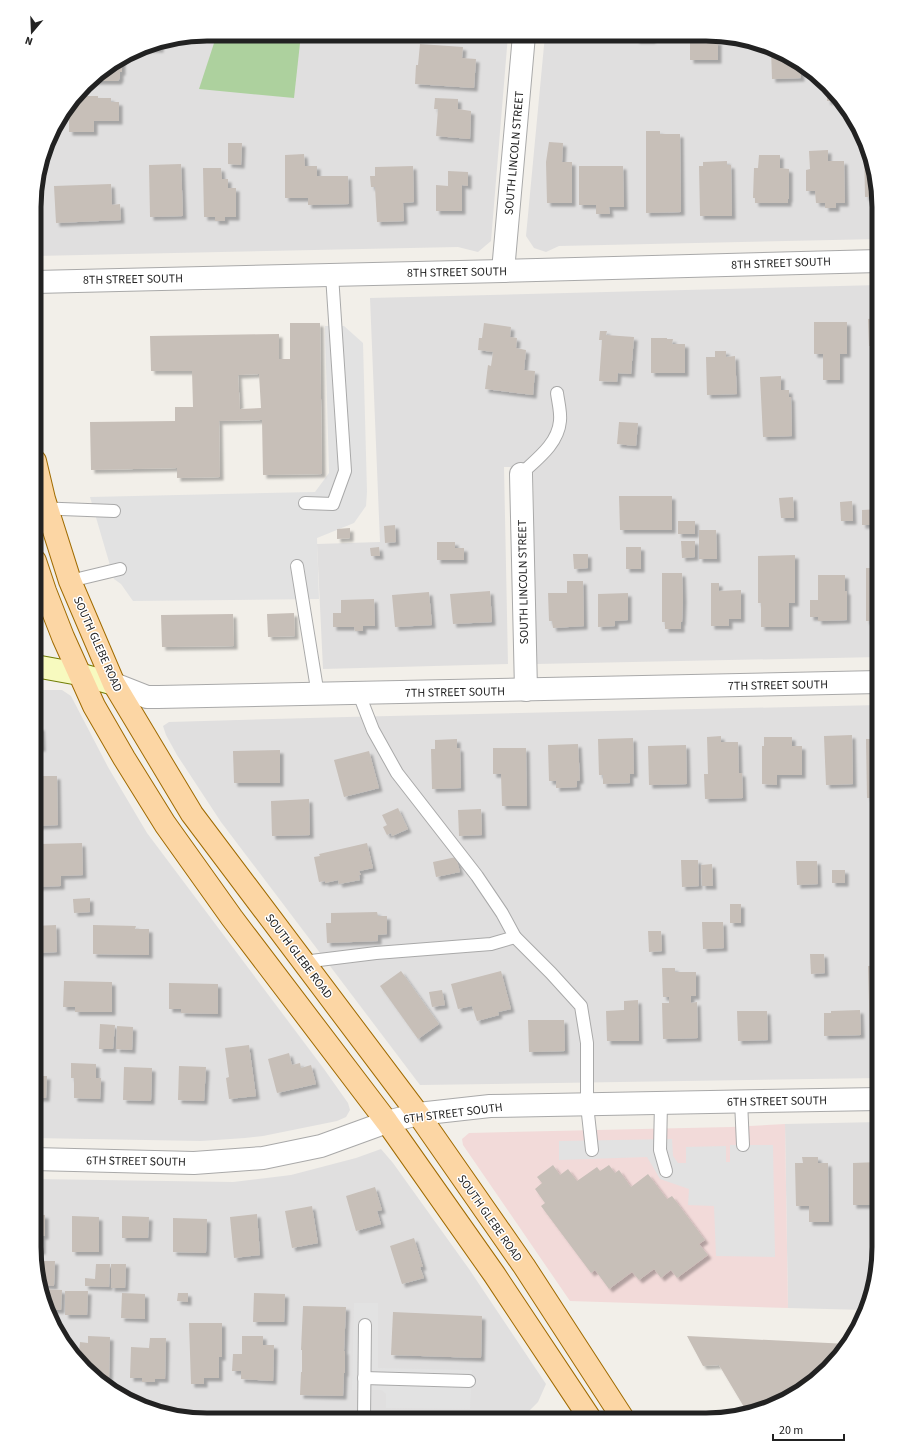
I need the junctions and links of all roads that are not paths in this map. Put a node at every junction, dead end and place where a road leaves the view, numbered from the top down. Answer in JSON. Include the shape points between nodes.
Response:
{"nodes":[{"id":1,"x":523,"y":41,"type":"edge"},
{"id":2,"x":872,"y":261,"type":"edge"},
{"id":3,"x":503,"y":271,"type":"junction"},
{"id":4,"x":332,"y":275,"type":"junction"},
{"id":5,"x":41,"y":282,"type":"edge"},
{"id":6,"x":557,"y":393,"type":"dead end"},
{"id":7,"x":521,"y":474,"type":"joint"},
{"id":8,"x":306,"y":503,"type":"dead end"},
{"id":9,"x":41,"y":508,"type":"edge"},
{"id":10,"x":114,"y":511,"type":"dead end"},
{"id":11,"x":298,"y":566,"type":"dead end"},
{"id":12,"x":120,"y":569,"type":"dead end"},
{"id":13,"x":41,"y":579,"type":"edge"},
{"id":14,"x":70,"y":581,"type":"junction"},
{"id":15,"x":41,"y":667,"type":"edge"},
{"id":16,"x":78,"y":674,"type":"junction"},
{"id":17,"x":872,"y":682,"type":"edge"},
{"id":18,"x":114,"y":684,"type":"junction"},
{"id":19,"x":526,"y":690,"type":"junction"},
{"id":20,"x":359,"y":694,"type":"junction"},
{"id":21,"x":318,"y":695,"type":"junction"},
{"id":22,"x":515,"y":937,"type":"junction"},
{"id":23,"x":304,"y":962,"type":"junction"},
{"id":24,"x":872,"y":1099,"type":"edge"},
{"id":25,"x":741,"y":1101,"type":"junction"},
{"id":26,"x":661,"y":1103,"type":"junction"},
{"id":27,"x":587,"y":1105,"type":"junction"},
{"id":28,"x":418,"y":1114,"type":"junction"},
{"id":29,"x":387,"y":1122,"type":"junction"},
{"id":30,"x":744,"y":1145,"type":"dead end"},
{"id":31,"x":592,"y":1150,"type":"dead end"},
{"id":32,"x":41,"y":1159,"type":"edge"},
{"id":33,"x":666,"y":1171,"type":"dead end"},
{"id":34,"x":365,"y":1325,"type":"dead end"},
{"id":35,"x":364,"y":1378,"type":"junction"},
{"id":36,"x":469,"y":1381,"type":"dead end"},
{"id":37,"x":364,"y":1413,"type":"edge"},
{"id":38,"x":587,"y":1413,"type":"edge"},
{"id":39,"x":617,"y":1413,"type":"edge"}],
"edges":[{"from":1,"to":3,"type":"street","name":"SOUTH LINCOLN STREET"},
{"from":2,"to":3,"type":"street","name":"8TH STREET SOUTH"},
{"from":3,"to":4,"type":"street","name":"8TH STREET SOUTH"},
{"from":4,"to":5,"type":"street","name":"8TH STREET SOUTH"},
{"from":4,"to":8,"type":"lane","via":[[345,471],[333,504]]},
{"from":6,"to":7,"type":"lane","via":[[560,420],[556,437],[544,454]]},
{"from":7,"to":19,"type":"street","name":"SOUTH LINCOLN STREET"},
{"from":9,"to":10,"type":"lane"},
{"from":9,"to":14,"type":"main road","name":"SOUTH GLEBE ROAD"},
{"from":11,"to":21,"type":"lane"},
{"from":12,"to":14,"type":"lane"},
{"from":13,"to":16,"type":"main road"},
{"from":14,"to":18,"type":"main road","name":"SOUTH GLEBE ROAD"},
{"from":15,"to":16,"type":"street","name":"7TH STREET SOUTH"},
{"from":16,"to":18,"type":"street","name":"7TH STREET SOUTH"},
{"from":16,"to":29,"type":"main road","via":[[124,758],[165,824],[232,918]]},
{"from":17,"to":19,"type":"street","name":"7TH STREET SOUTH"},
{"from":18,"to":21,"type":"street","name":"7TH STREET SOUTH","via":[[147,697]]},
{"from":18,"to":23,"type":"main road","name":"SOUTH GLEBE ROAD","via":[[192,814]]},
{"from":19,"to":20,"type":"street","name":"7TH STREET SOUTH"},
{"from":20,"to":21,"type":"street","name":"7TH STREET SOUTH"},
{"from":20,"to":22,"type":"lane","via":[[372,730],[397,773],[477,876],[502,912]]},
{"from":22,"to":23,"type":"lane","via":[[491,944],[376,953]]},
{"from":22,"to":27,"type":"lane","via":[[581,1006],[588,1043]]},
{"from":23,"to":28,"type":"main road","name":"SOUTH GLEBE ROAD"},
{"from":24,"to":25,"type":"street","name":"6TH STREET SOUTH"},
{"from":25,"to":26,"type":"street","name":"6TH STREET SOUTH"},
{"from":25,"to":30,"type":"lane"},
{"from":26,"to":27,"type":"street","name":"6TH STREET SOUTH"},
{"from":26,"to":33,"type":"lane","via":[[660,1150]]},
{"from":27,"to":28,"type":"street","name":"6TH STREET SOUTH","via":[[490,1106]]},
{"from":27,"to":31,"type":"lane"},
{"from":28,"to":29,"type":"street","name":"6TH STREET SOUTH"},
{"from":28,"to":39,"type":"main road","name":"SOUTH GLEBE ROAD","via":[[524,1266]]},
{"from":29,"to":32,"type":"street","name":"6TH STREET SOUTH","via":[[321,1146],[264,1158],[194,1163]]},
{"from":29,"to":38,"type":"main road"},
{"from":34,"to":35,"type":"lane"},
{"from":35,"to":36,"type":"lane"},
{"from":35,"to":37,"type":"lane"}]}
